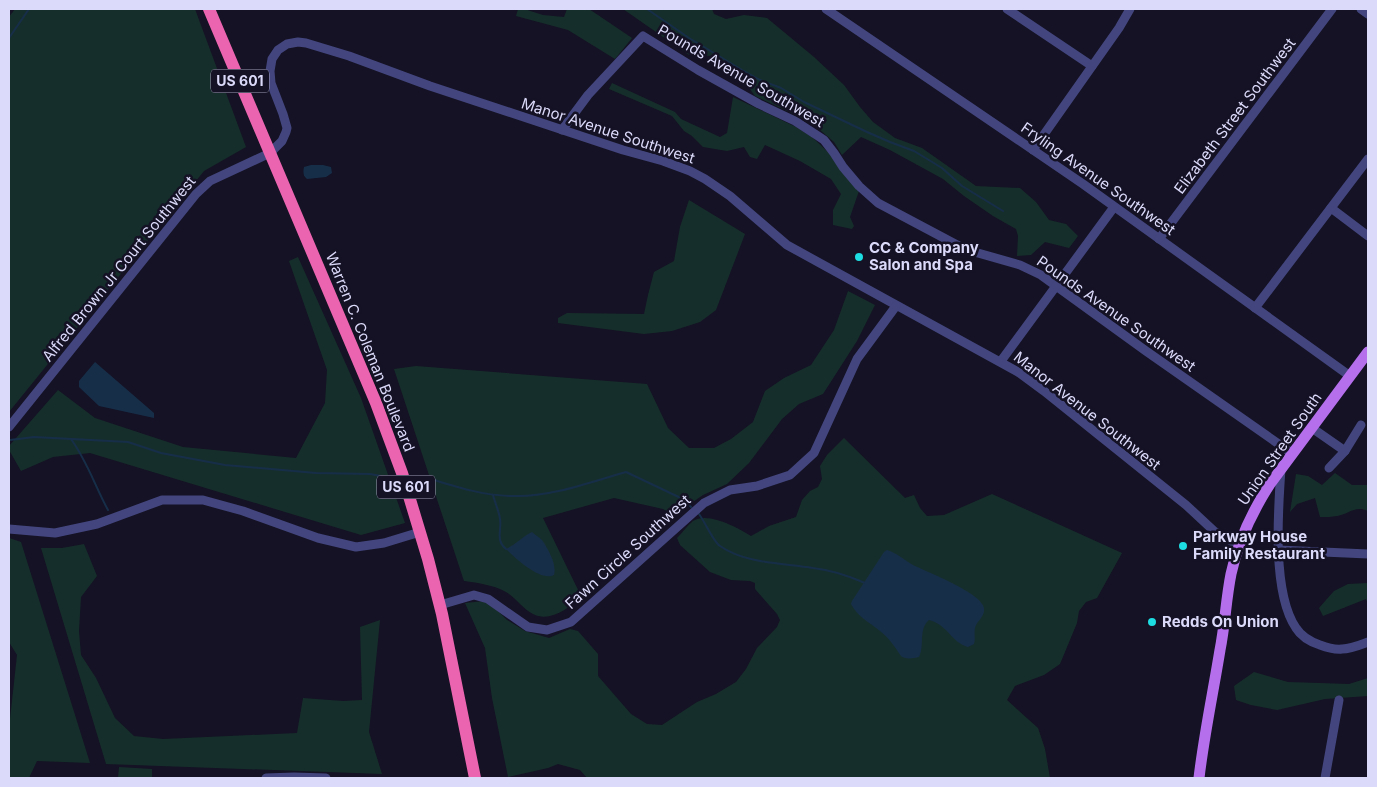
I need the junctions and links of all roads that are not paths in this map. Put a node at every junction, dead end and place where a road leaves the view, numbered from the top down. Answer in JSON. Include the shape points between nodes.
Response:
{"nodes":[{"id":1,"x":209,"y":9,"type":"edge"},
{"id":2,"x":826,"y":9,"type":"edge"},
{"id":3,"x":1007,"y":9,"type":"edge"},
{"id":4,"x":1130,"y":9,"type":"edge"},
{"id":5,"x":1332,"y":9,"type":"edge"},
{"id":6,"x":1360,"y":9,"type":"edge"},
{"id":7,"x":1368,"y":14,"type":"edge"},
{"id":8,"x":1092,"y":66,"type":"junction"},
{"id":9,"x":562,"y":130,"type":"junction"},
{"id":10,"x":1033,"y":150,"type":"junction"},
{"id":11,"x":270,"y":153,"type":"junction"},
{"id":12,"x":1368,"y":159,"type":"edge"},
{"id":13,"x":1114,"y":207,"type":"junction"},
{"id":14,"x":1331,"y":208,"type":"junction"},
{"id":15,"x":1368,"y":236,"type":"edge"},
{"id":16,"x":1159,"y":239,"type":"junction"},
{"id":17,"x":1056,"y":285,"type":"junction"},
{"id":18,"x":896,"y":306,"type":"junction"},
{"id":19,"x":1255,"y":308,"type":"junction"},
{"id":20,"x":1368,"y":352,"type":"edge"},
{"id":21,"x":1001,"y":362,"type":"junction"},
{"id":22,"x":1350,"y":376,"type":"junction"},
{"id":23,"x":1361,"y":425,"type":"dead end"},
{"id":24,"x":9,"y":428,"type":"edge"},
{"id":25,"x":1312,"y":428,"type":"junction"},
{"id":26,"x":1345,"y":451,"type":"junction"},
{"id":27,"x":1293,"y":454,"type":"junction"},
{"id":28,"x":1328,"y":468,"type":"dead end"},
{"id":29,"x":1281,"y":469,"type":"junction"},
{"id":30,"x":9,"y":528,"type":"edge"},
{"id":31,"x":420,"y":532,"type":"junction"},
{"id":32,"x":1239,"y":546,"type":"junction"},
{"id":33,"x":1278,"y":550,"type":"junction"},
{"id":34,"x":1368,"y":554,"type":"edge"},
{"id":35,"x":440,"y":605,"type":"junction"},
{"id":36,"x":1368,"y":642,"type":"edge"},
{"id":37,"x":1338,"y":700,"type":"dead end"},
{"id":38,"x":266,"y":778,"type":"edge"},
{"id":39,"x":326,"y":778,"type":"edge"},
{"id":40,"x":476,"y":778,"type":"edge"},
{"id":41,"x":1199,"y":778,"type":"edge"},
{"id":42,"x":1325,"y":778,"type":"edge"}],
"edges":[{"from":1,"to":11,"type":"highway","name":"Warren C. Coleman Boulevard","number":"US 601"},
{"from":2,"to":10,"type":"street","name":"Fryling Avenue Southwest"},
{"from":3,"to":8,"type":"street"},
{"from":4,"to":8,"type":"street"},
{"from":5,"to":16,"type":"street","name":"Elizabeth Street Southwest"},
{"from":6,"to":7,"type":"street"},
{"from":8,"to":10,"type":"street"},
{"from":9,"to":11,"type":"street","name":"Manor Avenue Southwest","via":[[315,45],[291,42],[272,59],[271,83],[287,128],[282,141]]},
{"from":9,"to":17,"type":"street","name":"Pounds Avenue Southwest","via":[[588,95],[643,36],[824,140],[859,186],[878,203],[959,246],[1030,269]]},
{"from":9,"to":18,"type":"street","name":"Manor Avenue Southwest","via":[[663,161],[705,179],[787,245]]},
{"from":10,"to":13,"type":"street","name":"Fryling Avenue Southwest"},
{"from":11,"to":24,"type":"street","name":"Alfred Brown Jr Court Southwest","via":[[210,181],[196,194]]},
{"from":11,"to":31,"type":"highway","name":"Warren C. Coleman Boulevard","number":"US 601","via":[[376,403]]},
{"from":12,"to":14,"type":"street"},
{"from":13,"to":16,"type":"street","name":"Fryling Avenue Southwest"},
{"from":13,"to":17,"type":"street"},
{"from":14,"to":15,"type":"street"},
{"from":14,"to":19,"type":"street"},
{"from":16,"to":19,"type":"street","name":"Fryling Avenue Southwest"},
{"from":17,"to":21,"type":"street"},
{"from":17,"to":27,"type":"street","name":"Pounds Avenue Southwest"},
{"from":18,"to":21,"type":"street","name":"Manor Avenue Southwest"},
{"from":18,"to":35,"type":"street","name":"Fawn Circle Southwest","via":[[857,359],[814,453],[790,475],[757,486],[730,490],[704,503],[571,622],[547,630],[528,627],[488,599],[474,595]]},
{"from":19,"to":22,"type":"street","name":"Fryling Avenue Southwest"},
{"from":20,"to":22,"type":"main road","name":"Union Street South"},
{"from":21,"to":32,"type":"street","name":"Manor Avenue Southwest","via":[[1044,391],[1214,531]]},
{"from":22,"to":25,"type":"main road","name":"Union Street South"},
{"from":23,"to":26,"type":"street"},
{"from":25,"to":26,"type":"street"},
{"from":25,"to":27,"type":"main road","name":"Union Street South"},
{"from":26,"to":28,"type":"street"},
{"from":27,"to":29,"type":"main road","name":"Union Street South"},
{"from":29,"to":32,"type":"main road","name":"Union Street South","via":[[1256,506]]},
{"from":29,"to":33,"type":"street"},
{"from":30,"to":31,"type":"street","via":[[55,533],[97,524],[162,500],[203,500],[318,538],[356,547]]},
{"from":31,"to":35,"type":"highway","name":"Warren C. Coleman Boulevard","number":"US 601"},
{"from":32,"to":41,"type":"main road","name":"Union Street South","via":[[1231,575]]},
{"from":33,"to":34,"type":"street"},
{"from":33,"to":36,"type":"street","via":[[1284,598],[1291,620],[1302,635],[1332,649],[1347,649]]},
{"from":35,"to":40,"type":"highway","name":"Warren C. Coleman Boulevard","number":"US 601"},
{"from":37,"to":42,"type":"street"},
{"from":38,"to":39,"type":"street"}]}
